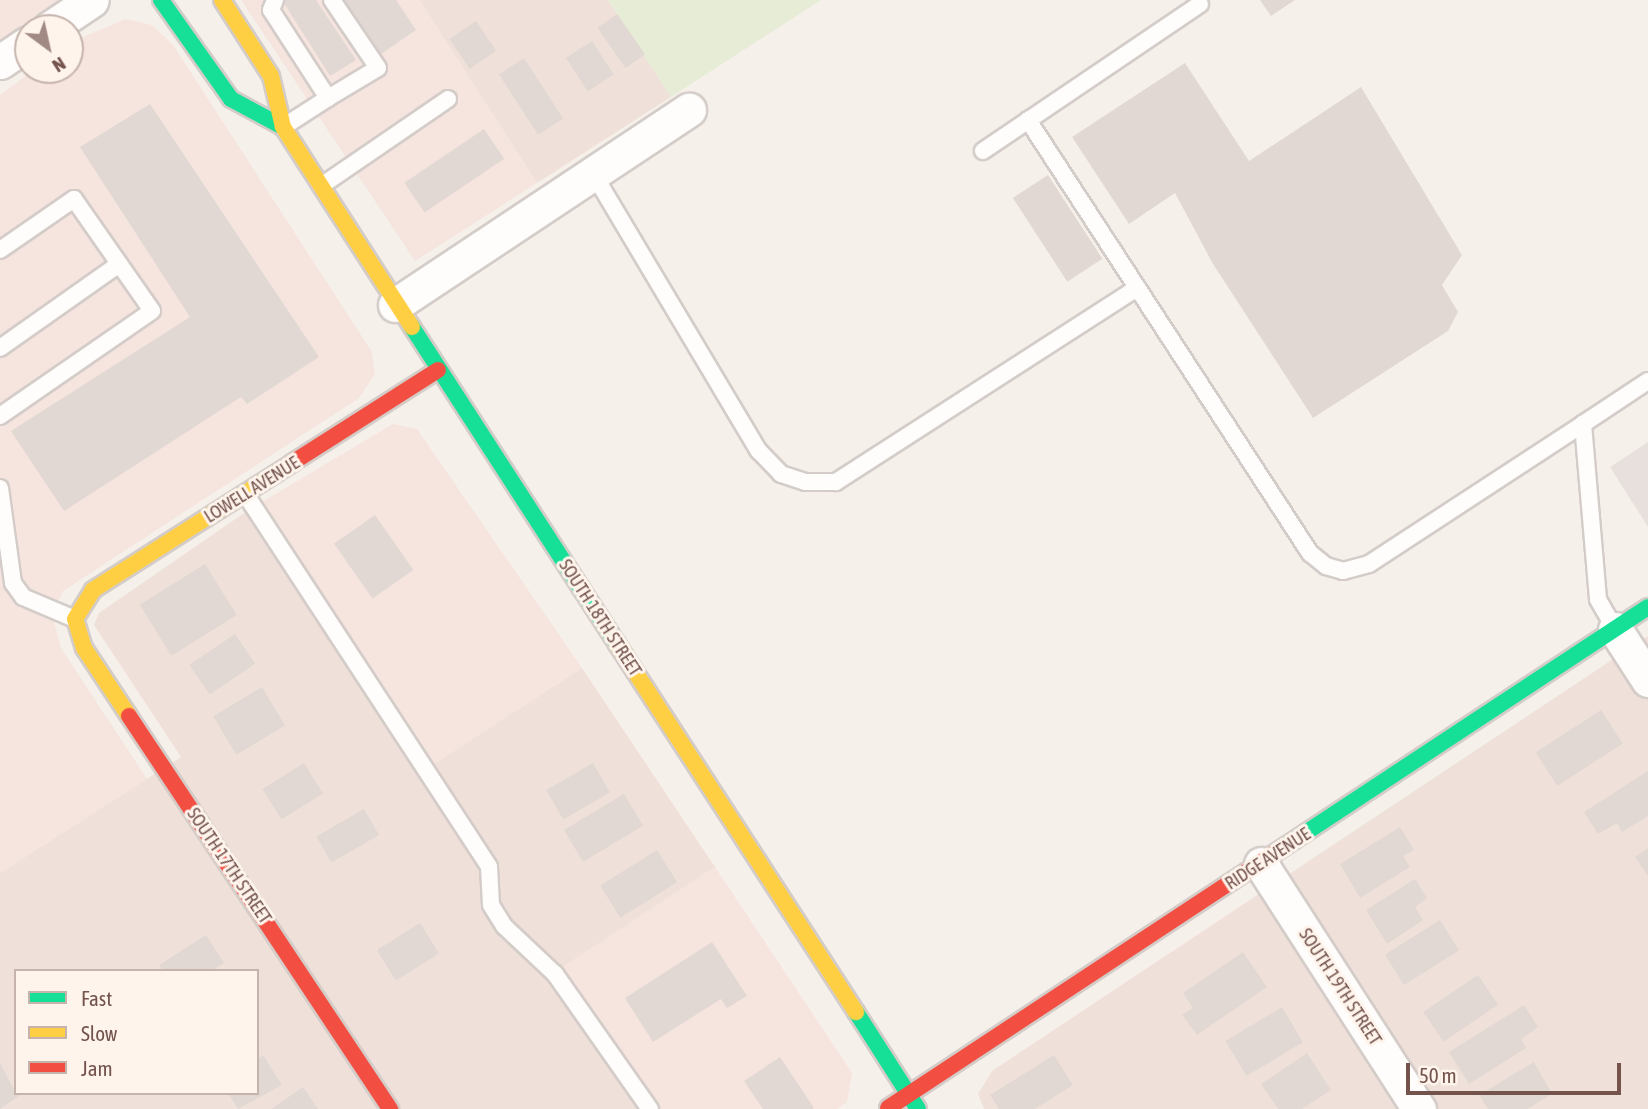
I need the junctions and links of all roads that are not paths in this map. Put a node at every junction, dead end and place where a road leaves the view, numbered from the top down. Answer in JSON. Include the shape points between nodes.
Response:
{"nodes":[{"id":1,"x":92,"y":0,"type":"edge"},
{"id":2,"x":161,"y":0,"type":"edge"},
{"id":3,"x":222,"y":0,"type":"edge"},
{"id":4,"x":275,"y":0,"type":"edge"},
{"id":5,"x":330,"y":4,"type":"edge"},
{"id":6,"x":1200,"y":4,"type":"dead end"},
{"id":7,"x":71,"y":14,"type":"edge"},
{"id":8,"x":288,"y":29,"type":"junction"},
{"id":9,"x":250,"y":43,"type":"junction"},
{"id":10,"x":328,"y":98,"type":"junction"},
{"id":11,"x":448,"y":99,"type":"dead end"},
{"id":12,"x":689,"y":110,"type":"dead end"},
{"id":13,"x":1028,"y":120,"type":"junction"},
{"id":14,"x":283,"y":127,"type":"junction"},
{"id":15,"x":983,"y":151,"type":"dead end"},
{"id":16,"x":593,"y":173,"type":"junction"},
{"id":17,"x":321,"y":186,"type":"junction"},
{"id":18,"x":0,"y":250,"type":"edge"},
{"id":19,"x":119,"y":264,"type":"junction"},
{"id":20,"x":1137,"y":288,"type":"junction"},
{"id":21,"x":395,"y":305,"type":"junction"},
{"id":22,"x":0,"y":348,"type":"edge"},
{"id":23,"x":438,"y":370,"type":"junction"},
{"id":24,"x":1648,"y":380,"type":"edge"},
{"id":25,"x":0,"y":416,"type":"edge"},
{"id":26,"x":1583,"y":424,"type":"junction"},
{"id":27,"x":0,"y":488,"type":"edge"},
{"id":28,"x":246,"y":495,"type":"junction"},
{"id":29,"x":1648,"y":607,"type":"edge"},
{"id":30,"x":75,"y":619,"type":"junction"},
{"id":31,"x":1615,"y":629,"type":"junction"},
{"id":32,"x":1648,"y":680,"type":"edge"},
{"id":33,"x":1261,"y":864,"type":"junction"},
{"id":34,"x":909,"y":1094,"type":"junction"},
{"id":35,"x":390,"y":1109,"type":"edge"},
{"id":36,"x":650,"y":1109,"type":"edge"},
{"id":37,"x":886,"y":1109,"type":"edge"},
{"id":38,"x":918,"y":1109,"type":"edge"},
{"id":39,"x":1419,"y":1109,"type":"edge"}],
"edges":[{"from":1,"to":7,"type":"street"},
{"from":2,"to":14,"type":"street","name":"SOUTH 18TH STREET","via":[[231,99]]},
{"from":3,"to":9,"type":"street","name":"SOUTH 18TH STREET"},
{"from":4,"to":8,"type":"lane","via":[[271,10]]},
{"from":5,"to":10,"type":"lane","via":[[348,36],[378,68]]},
{"from":6,"to":13,"type":"lane"},
{"from":8,"to":9,"type":"lane"},
{"from":8,"to":10,"type":"lane","via":[[312,61]]},
{"from":9,"to":14,"type":"street","name":"SOUTH 18TH STREET","via":[[271,76]]},
{"from":10,"to":14,"type":"lane"},
{"from":11,"to":17,"type":"lane"},
{"from":12,"to":16,"type":"street"},
{"from":13,"to":15,"type":"lane"},
{"from":13,"to":20,"type":"lane"},
{"from":14,"to":17,"type":"street","name":"SOUTH 18TH STREET"},
{"from":16,"to":20,"type":"lane","via":[[760,451],[781,474],[806,482],[836,482]]},
{"from":16,"to":21,"type":"street"},
{"from":17,"to":21,"type":"street","name":"SOUTH 18TH STREET"},
{"from":18,"to":19,"type":"lane","via":[[74,199]]},
{"from":19,"to":22,"type":"lane"},
{"from":19,"to":25,"type":"lane","via":[[152,311]]},
{"from":20,"to":26,"type":"lane","via":[[1310,554],[1326,566],[1343,570],[1369,564]]},
{"from":21,"to":23,"type":"street","name":"SOUTH 18TH STREET"},
{"from":23,"to":28,"type":"street","name":"LOWELL AVENUE"},
{"from":23,"to":34,"type":"street","name":"SOUTH 18TH STREET"},
{"from":24,"to":26,"type":"lane"},
{"from":26,"to":31,"type":"lane","via":[[1598,599]]},
{"from":27,"to":30,"type":"lane","via":[[13,583],[23,597]]},
{"from":28,"to":30,"type":"street","name":"LOWELL AVENUE","via":[[93,590]]},
{"from":28,"to":36,"type":"lane","via":[[489,867],[491,905],[504,926],[555,974]]},
{"from":29,"to":31,"type":"street","name":"RIDGE AVENUE"},
{"from":30,"to":35,"type":"street","name":"SOUTH 17TH STREET","via":[[84,648]]},
{"from":31,"to":32,"type":"street"},
{"from":31,"to":33,"type":"street","name":"RIDGE AVENUE"},
{"from":33,"to":34,"type":"street","name":"RIDGE AVENUE"},
{"from":33,"to":39,"type":"street","name":"SOUTH 19TH STREET"},
{"from":34,"to":37,"type":"street","name":"RIDGE AVENUE"},
{"from":34,"to":38,"type":"street","name":"SOUTH 18TH STREET"}]}
